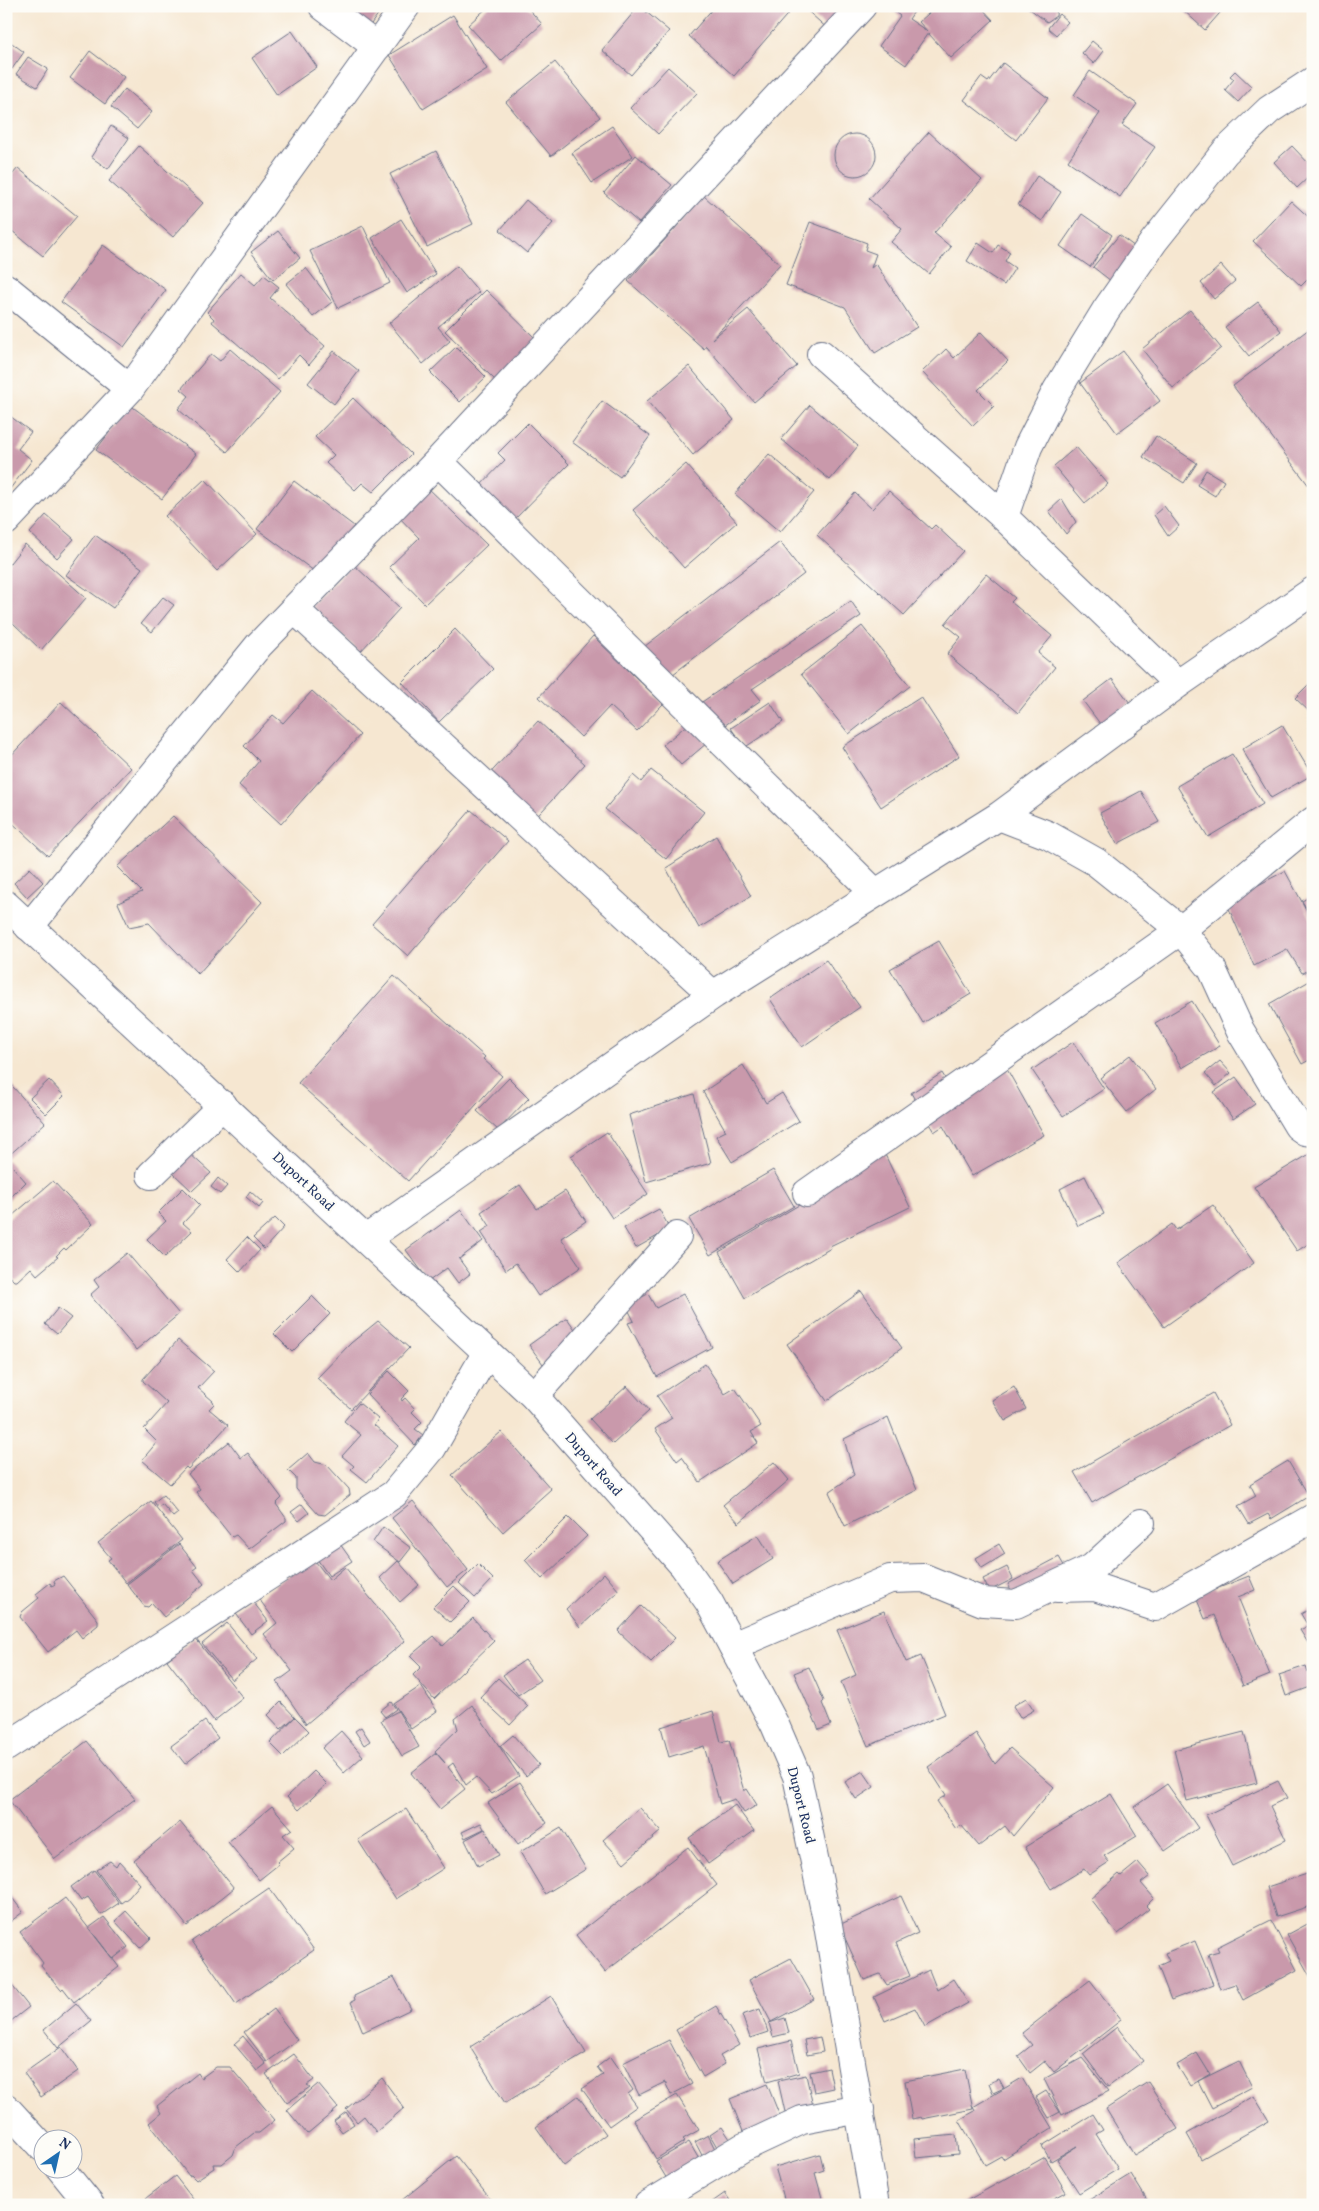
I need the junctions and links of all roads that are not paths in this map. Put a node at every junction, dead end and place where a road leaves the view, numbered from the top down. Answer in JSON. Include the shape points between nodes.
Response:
{"nodes":[{"id":1,"x":322,"y":6,"type":"edge"},
{"id":2,"x":406,"y":6,"type":"edge"},
{"id":3,"x":862,"y":6,"type":"edge"},
{"id":4,"x":376,"y":47,"type":"junction"},
{"id":5,"x":1313,"y":81,"type":"edge"},
{"id":6,"x":6,"y":288,"type":"edge"},
{"id":7,"x":821,"y":354,"type":"dead end"},
{"id":8,"x":130,"y":389,"type":"junction"},
{"id":9,"x":438,"y":461,"type":"junction"},
{"id":10,"x":1004,"y":517,"type":"junction"},
{"id":11,"x":6,"y":521,"type":"edge"},
{"id":12,"x":1312,"y":592,"type":"edge"},
{"id":13,"x":294,"y":609,"type":"junction"},
{"id":14,"x":1178,"y":684,"type":"junction"},
{"id":15,"x":999,"y":816,"type":"junction"},
{"id":16,"x":1313,"y":821,"type":"edge"},
{"id":17,"x":875,"y":893,"type":"junction"},
{"id":18,"x":6,"y":905,"type":"edge"},
{"id":19,"x":29,"y":927,"type":"junction"},
{"id":20,"x":1181,"y":930,"type":"junction"},
{"id":21,"x":713,"y":995,"type":"junction"},
{"id":22,"x":223,"y":1105,"type":"junction"},
{"id":23,"x":1313,"y":1132,"type":"edge"},
{"id":24,"x":151,"y":1175,"type":"dead end"},
{"id":25,"x":807,"y":1193,"type":"dead end"},
{"id":26,"x":677,"y":1236,"type":"dead end"},
{"id":27,"x":366,"y":1238,"type":"junction"},
{"id":28,"x":487,"y":1352,"type":"junction"},
{"id":29,"x":534,"y":1396,"type":"junction"},
{"id":30,"x":1313,"y":1518,"type":"edge"},
{"id":31,"x":1141,"y":1523,"type":"dead end"},
{"id":32,"x":1053,"y":1588,"type":"junction"},
{"id":33,"x":733,"y":1646,"type":"junction"},
{"id":34,"x":6,"y":1747,"type":"edge"},
{"id":35,"x":6,"y":2108,"type":"edge"},
{"id":36,"x":860,"y":2109,"type":"junction"},
{"id":37,"x":32,"y":2136,"type":"edge"},
{"id":38,"x":68,"y":2178,"type":"edge"},
{"id":39,"x":90,"y":2205,"type":"edge"},
{"id":40,"x":648,"y":2205,"type":"edge"},
{"id":41,"x":875,"y":2205,"type":"edge"}],
"edges":[{"from":1,"to":4,"type":"street"},
{"from":2,"to":4,"type":"street"},
{"from":3,"to":9,"type":"street"},
{"from":4,"to":8,"type":"street"},
{"from":5,"to":10,"type":"street","via":[[1269,110],[1225,152],[1154,241],[1106,310],[1057,390],[1028,447]]},
{"from":6,"to":8,"type":"street"},
{"from":7,"to":10,"type":"street"},
{"from":8,"to":11,"type":"street"},
{"from":9,"to":13,"type":"street"},
{"from":9,"to":17,"type":"street"},
{"from":10,"to":14,"type":"street"},
{"from":12,"to":14,"type":"street"},
{"from":13,"to":19,"type":"street","via":[[259,644]]},
{"from":13,"to":21,"type":"street"},
{"from":14,"to":15,"type":"street"},
{"from":15,"to":17,"type":"street"},
{"from":15,"to":20,"type":"street","via":[[1048,835],[1096,862]]},
{"from":16,"to":20,"type":"street"},
{"from":17,"to":21,"type":"street"},
{"from":18,"to":19,"type":"street","name":"Duport Road"},
{"from":19,"to":22,"type":"street","name":"Duport Road"},
{"from":20,"to":23,"type":"street","via":[[1212,969],[1240,1030],[1298,1126]]},
{"from":20,"to":25,"type":"street"},
{"from":21,"to":27,"type":"street"},
{"from":22,"to":24,"type":"street"},
{"from":22,"to":27,"type":"street","name":"Duport Road"},
{"from":26,"to":29,"type":"street"},
{"from":27,"to":28,"type":"street","name":"Duport Road"},
{"from":28,"to":29,"type":"street","name":"Duport Road"},
{"from":28,"to":34,"type":"street","via":[[432,1448],[394,1494]]},
{"from":29,"to":33,"type":"street","name":"Duport Road","via":[[683,1565],[709,1602]]},
{"from":30,"to":32,"type":"street","via":[[1155,1607],[1095,1587]]},
{"from":31,"to":32,"type":"street","via":[[1092,1568]]},
{"from":32,"to":33,"type":"street","via":[[1016,1604],[983,1602],[924,1578],[890,1579]]},
{"from":33,"to":36,"type":"street","name":"Duport Road","via":[[775,1725],[797,1776],[828,1925]]},
{"from":35,"to":37,"type":"street"},
{"from":36,"to":40,"type":"street","via":[[802,2120],[742,2148]]},
{"from":36,"to":41,"type":"street","name":"Duport Road"},
{"from":38,"to":39,"type":"street"}]}
